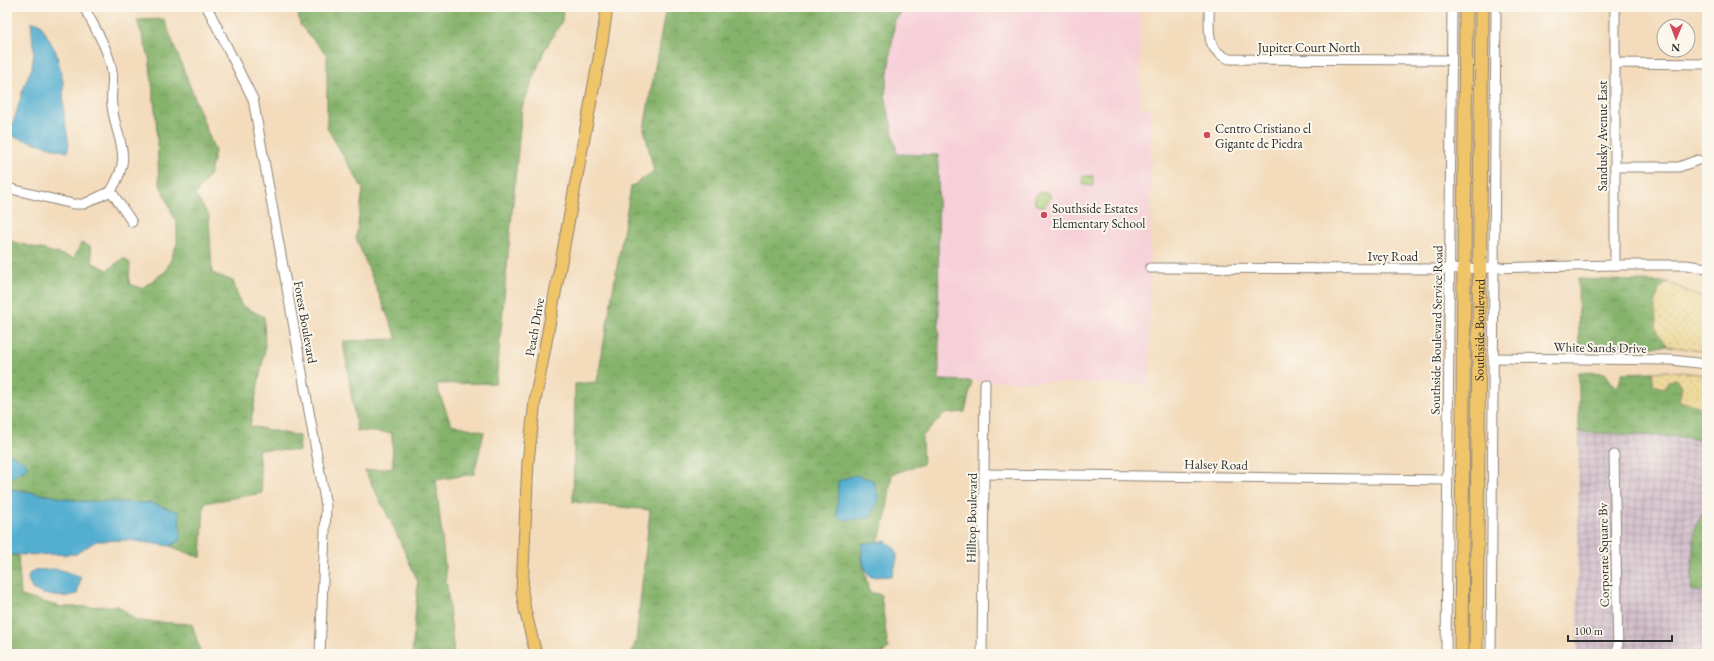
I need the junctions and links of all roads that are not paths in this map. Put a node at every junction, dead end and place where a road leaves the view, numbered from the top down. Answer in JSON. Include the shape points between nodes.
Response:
{"nodes":[{"id":1,"x":84,"y":7,"type":"edge"},
{"id":2,"x":207,"y":7,"type":"edge"},
{"id":3,"x":607,"y":7,"type":"edge"},
{"id":4,"x":1210,"y":7,"type":"edge"},
{"id":5,"x":1452,"y":7,"type":"edge"},
{"id":6,"x":1466,"y":7,"type":"edge"},
{"id":7,"x":1482,"y":7,"type":"edge"},
{"id":8,"x":1496,"y":7,"type":"edge"},
{"id":9,"x":1615,"y":7,"type":"edge"},
{"id":10,"x":1451,"y":60,"type":"junction"},
{"id":11,"x":1615,"y":63,"type":"junction"},
{"id":12,"x":1707,"y":64,"type":"edge"},
{"id":13,"x":1698,"y":160,"type":"dead end"},
{"id":14,"x":1615,"y":167,"type":"junction"},
{"id":15,"x":7,"y":188,"type":"edge"},
{"id":16,"x":111,"y":191,"type":"junction"},
{"id":17,"x":132,"y":222,"type":"dead end"},
{"id":18,"x":1615,"y":265,"type":"junction"},
{"id":19,"x":1479,"y":267,"type":"junction"},
{"id":20,"x":1494,"y":267,"type":"junction"},
{"id":21,"x":1150,"y":268,"type":"dead end"},
{"id":22,"x":1464,"y":268,"type":"junction"},
{"id":23,"x":1707,"y":268,"type":"edge"},
{"id":24,"x":1449,"y":269,"type":"junction"},
{"id":25,"x":1493,"y":358,"type":"junction"},
{"id":26,"x":1707,"y":364,"type":"edge"},
{"id":27,"x":985,"y":382,"type":"dead end"},
{"id":28,"x":1614,"y":454,"type":"dead end"},
{"id":29,"x":984,"y":474,"type":"junction"},
{"id":30,"x":1447,"y":480,"type":"junction"},
{"id":31,"x":320,"y":654,"type":"edge"},
{"id":32,"x":536,"y":654,"type":"edge"},
{"id":33,"x":982,"y":654,"type":"edge"},
{"id":34,"x":1446,"y":654,"type":"edge"},
{"id":35,"x":1461,"y":654,"type":"edge"},
{"id":36,"x":1476,"y":654,"type":"edge"},
{"id":37,"x":1491,"y":654,"type":"edge"},
{"id":38,"x":1618,"y":654,"type":"edge"}],
"edges":[{"from":1,"to":16,"type":"street","via":[[106,52],[112,73],[112,105],[124,161],[120,176]]},
{"from":2,"to":31,"type":"street","name":"Forest Boulevard","via":[[254,99],[326,506]]},
{"from":3,"to":32,"type":"main road","name":"Peach Drive","via":[[544,348],[530,438],[522,592],[524,610]]},
{"from":4,"to":10,"type":"street","name":"Jupiter Court North","via":[[1212,48],[1219,55],[1229,59]]},
{"from":5,"to":10,"type":"street","name":"Southside Boulevard Service Road"},
{"from":6,"to":22,"type":"highway","name":"Southside Boulevard"},
{"from":7,"to":19,"type":"highway","name":"Southside Boulevard"},
{"from":8,"to":20,"type":"street"},
{"from":9,"to":11,"type":"street","name":"Sandusky Avenue East"},
{"from":10,"to":24,"type":"street","name":"Southside Boulevard Service Road"},
{"from":11,"to":12,"type":"street"},
{"from":11,"to":14,"type":"street","name":"Sandusky Avenue East"},
{"from":13,"to":14,"type":"street","via":[[1679,167]]},
{"from":14,"to":18,"type":"street","name":"Sandusky Avenue East"},
{"from":15,"to":16,"type":"street","via":[[73,204],[84,204]]},
{"from":16,"to":17,"type":"street"},
{"from":18,"to":20,"type":"street","name":"Ivey Road"},
{"from":18,"to":23,"type":"street","name":"Ivey Road","via":[[1686,265]]},
{"from":19,"to":20,"type":"street","name":"Ivey Road"},
{"from":19,"to":22,"type":"street","name":"Ivey Road"},
{"from":19,"to":36,"type":"highway","name":"Southside Boulevard"},
{"from":20,"to":25,"type":"street"},
{"from":21,"to":24,"type":"street","name":"Ivey Road"},
{"from":22,"to":24,"type":"street","name":"Ivey Road"},
{"from":22,"to":35,"type":"highway","name":"Southside Boulevard"},
{"from":24,"to":30,"type":"street","name":"Southside Boulevard Service Road"},
{"from":25,"to":26,"type":"street","name":"White Sands Drive","via":[[1671,360]]},
{"from":25,"to":37,"type":"street"},
{"from":27,"to":29,"type":"street","name":"Hilltop Boulevard"},
{"from":28,"to":38,"type":"street","name":"Corporate Square Bv"},
{"from":29,"to":30,"type":"street","name":"Halsey Road"},
{"from":29,"to":33,"type":"street","name":"Hilltop Boulevard"},
{"from":30,"to":34,"type":"street","name":"Southside Boulevard Service Road"}]}
